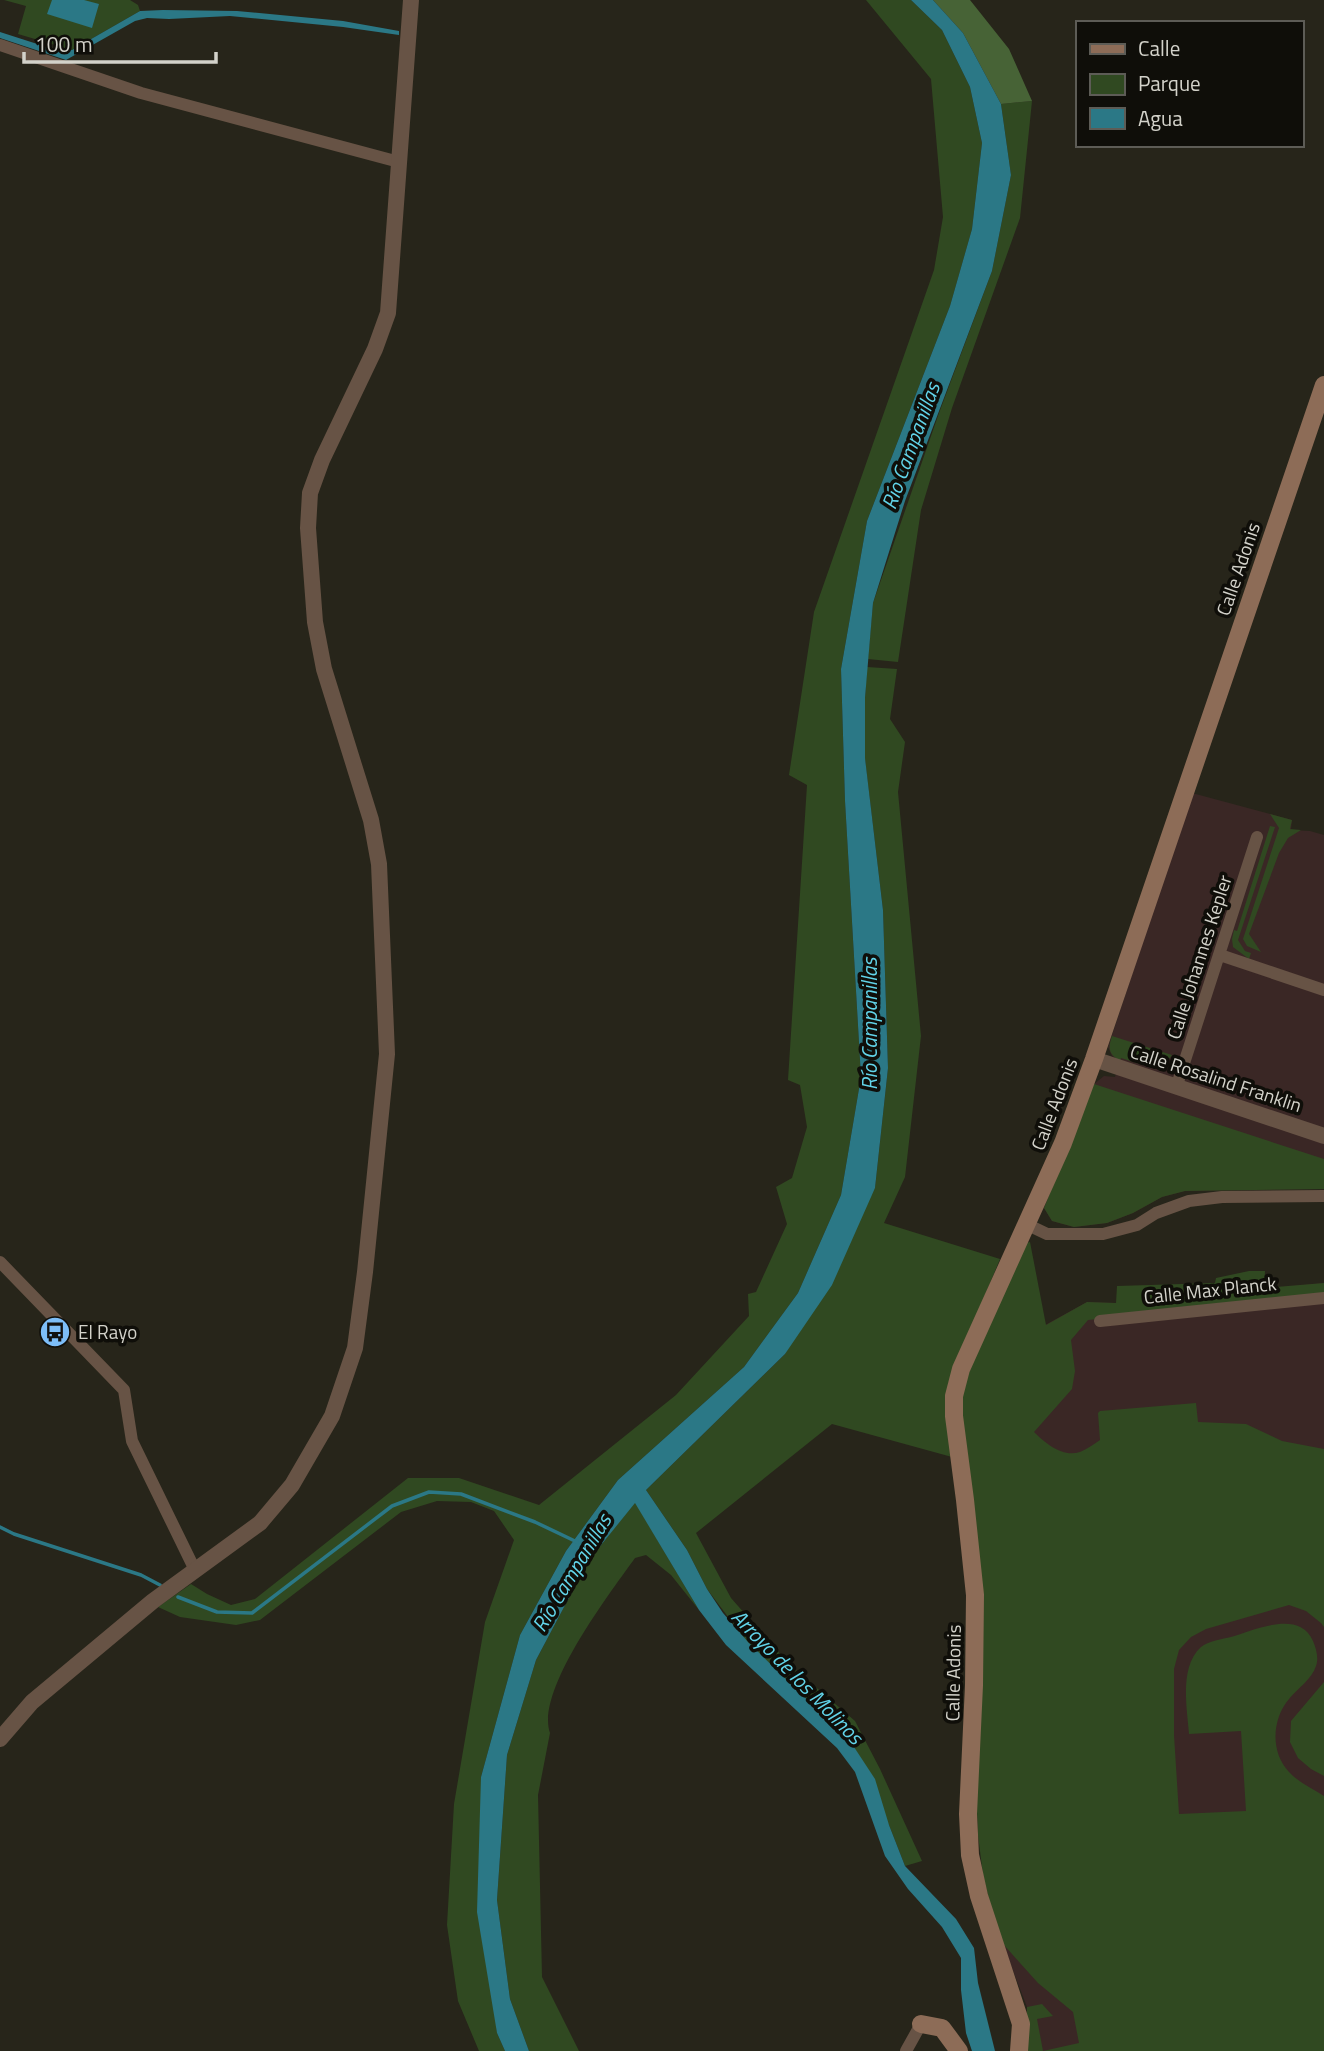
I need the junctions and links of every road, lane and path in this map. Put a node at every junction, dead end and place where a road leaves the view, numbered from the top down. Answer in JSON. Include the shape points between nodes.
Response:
{"nodes":[{"id":1,"x":411,"y":0,"type":"edge"},
{"id":2,"x":0,"y":45,"type":"edge"},
{"id":3,"x":399,"y":162,"type":"junction"},
{"id":4,"x":1324,"y":385,"type":"edge"},
{"id":5,"x":1257,"y":837,"type":"dead end"},
{"id":6,"x":1220,"y":955,"type":"junction"},
{"id":7,"x":1324,"y":990,"type":"edge"},
{"id":8,"x":1094,"y":1059,"type":"junction"},
{"id":9,"x":1176,"y":1088,"type":"junction"},
{"id":10,"x":1324,"y":1136,"type":"edge"},
{"id":11,"x":1324,"y":1196,"type":"edge"},
{"id":12,"x":1026,"y":1224,"type":"junction"},
{"id":13,"x":0,"y":1262,"type":"edge"},
{"id":14,"x":1324,"y":1297,"type":"edge"},
{"id":15,"x":1100,"y":1321,"type":"dead end"},
{"id":16,"x":195,"y":1570,"type":"junction"},
{"id":17,"x":0,"y":1739,"type":"edge"},
{"id":18,"x":921,"y":2024,"type":"joint"},
{"id":19,"x":905,"y":2051,"type":"edge"},
{"id":20,"x":959,"y":2051,"type":"edge"},
{"id":21,"x":1019,"y":2051,"type":"edge"}],
"edges":[{"from":1,"to":3,"type":"street"},
{"from":2,"to":3,"type":"street","via":[[141,93]]},
{"from":3,"to":16,"type":"street","via":[[388,313],[318,471],[310,493],[308,528],[315,622],[324,669],[371,820],[379,864],[387,1054],[355,1348],[332,1416],[292,1485],[260,1523]]},
{"from":4,"to":8,"type":"main road","name":"Calle Adonis"},
{"from":5,"to":6,"type":"street","name":"Calle Johannes Kepler"},
{"from":6,"to":7,"type":"street"},
{"from":6,"to":9,"type":"street","name":"Calle Johannes Kepler"},
{"from":8,"to":9,"type":"street","name":"Calle Rosalind Franklin"},
{"from":8,"to":12,"type":"main road","name":"Calle Adonis"},
{"from":9,"to":10,"type":"street","name":"Calle Rosalind Franklin"},
{"from":11,"to":12,"type":"street","via":[[1189,1201],[1137,1225],[1102,1234],[1046,1234]]},
{"from":12,"to":21,"type":"main road","name":"Calle Adonis","via":[[961,1369],[954,1396],[975,1595],[970,1855],[1021,2024]]},
{"from":13,"to":16,"type":"street","via":[[124,1391],[132,1441]]},
{"from":14,"to":15,"type":"street","name":"Calle Max Planck"},
{"from":16,"to":17,"type":"street","via":[[32,1702]]},
{"from":18,"to":19,"type":"street"},
{"from":18,"to":20,"type":"main road","via":[[942,2028]]}]}
